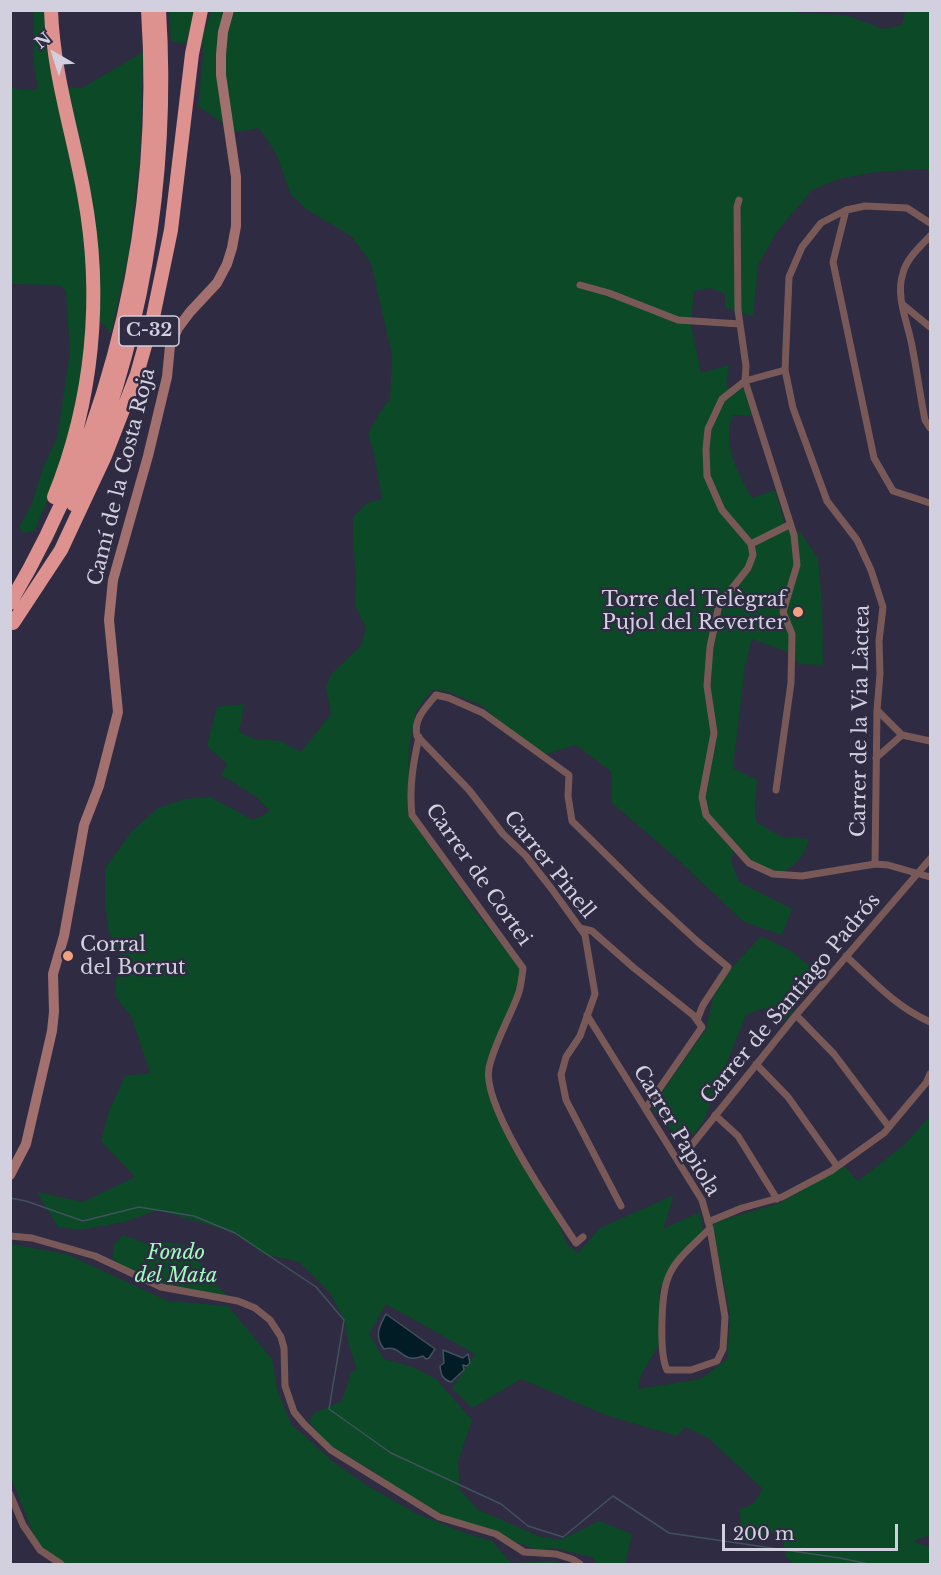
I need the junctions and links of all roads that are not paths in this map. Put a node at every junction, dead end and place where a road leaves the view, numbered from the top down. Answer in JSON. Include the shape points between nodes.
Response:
{"nodes":[{"id":1,"x":51,"y":10,"type":"edge"},
{"id":2,"x":148,"y":10,"type":"edge"},
{"id":3,"x":159,"y":10,"type":"edge"},
{"id":4,"x":201,"y":10,"type":"edge"},
{"id":5,"x":229,"y":10,"type":"edge"},
{"id":6,"x":739,"y":200,"type":"dead end"},
{"id":7,"x":846,"y":210,"type":"junction"},
{"id":8,"x":930,"y":223,"type":"edge"},
{"id":9,"x":930,"y":236,"type":"edge"},
{"id":10,"x":580,"y":285,"type":"dead end"},
{"id":11,"x":902,"y":304,"type":"junction"},
{"id":12,"x":740,"y":324,"type":"junction"},
{"id":13,"x":930,"y":327,"type":"edge"},
{"id":14,"x":784,"y":370,"type":"junction"},
{"id":15,"x":745,"y":381,"type":"junction"},
{"id":16,"x":930,"y":428,"type":"edge"},
{"id":17,"x":930,"y":503,"type":"edge"},
{"id":18,"x":789,"y":525,"type":"junction"},
{"id":19,"x":751,"y":544,"type":"junction"},
{"id":20,"x":10,"y":588,"type":"edge"},
{"id":21,"x":10,"y":603,"type":"edge"},
{"id":22,"x":11,"y":625,"type":"edge"},
{"id":23,"x":877,"y":710,"type":"junction"},
{"id":24,"x":902,"y":735,"type":"junction"},
{"id":25,"x":419,"y":737,"type":"junction"},
{"id":26,"x":930,"y":741,"type":"edge"},
{"id":27,"x":876,"y":758,"type":"junction"},
{"id":28,"x":776,"y":790,"type":"dead end"},
{"id":29,"x":930,"y":859,"type":"edge"},
{"id":30,"x":875,"y":864,"type":"junction"},
{"id":31,"x":918,"y":873,"type":"junction"},
{"id":32,"x":930,"y":877,"type":"edge"},
{"id":33,"x":580,"y":928,"type":"junction"},
{"id":34,"x":846,"y":957,"type":"junction"},
{"id":35,"x":586,"y":1015,"type":"junction"},
{"id":36,"x":796,"y":1015,"type":"junction"},
{"id":37,"x":697,"y":1020,"type":"junction"},
{"id":38,"x":930,"y":1022,"type":"edge"},
{"id":39,"x":756,"y":1064,"type":"junction"},
{"id":40,"x":930,"y":1074,"type":"edge"},
{"id":41,"x":928,"y":1082,"type":"edge"},
{"id":42,"x":646,"y":1108,"type":"junction"},
{"id":43,"x":715,"y":1115,"type":"junction"},
{"id":44,"x":890,"y":1127,"type":"junction"},
{"id":45,"x":679,"y":1161,"type":"junction"},
{"id":46,"x":837,"y":1166,"type":"junction"},
{"id":47,"x":10,"y":1175,"type":"edge"},
{"id":48,"x":777,"y":1198,"type":"junction"},
{"id":49,"x":621,"y":1206,"type":"dead end"},
{"id":50,"x":709,"y":1225,"type":"junction"},
{"id":51,"x":10,"y":1236,"type":"edge"},
{"id":52,"x":583,"y":1237,"type":"dead end"},
{"id":53,"x":10,"y":1494,"type":"edge"},
{"id":54,"x":61,"y":1564,"type":"edge"},
{"id":55,"x":580,"y":1564,"type":"edge"}],
"edges":[{"from":1,"to":20,"type":"highway","number":"C-32","via":[[56,62],[89,222],[94,280],[92,343],[84,402],[69,459],[45,521]]},
{"from":2,"to":21,"type":"highway","via":[[150,104],[146,173],[123,320],[99,405],[68,488]]},
{"from":3,"to":22,"type":"highway","via":[[162,86],[158,175],[146,268],[134,321],[110,407],[79,491]]},
{"from":4,"to":22,"type":"highway","number":"C-32","via":[[191,61],[171,230],[160,288],[136,374],[105,456],[61,550]]},
{"from":5,"to":47,"type":"street","name":"Camí de la Costa Roja","via":[[220,55],[237,187],[232,248],[217,283],[178,328],[170,346],[167,377],[148,456],[113,580],[109,620],[118,712],[99,786],[84,825],[64,936],[53,974],[50,1043],[26,1144]]},
{"from":6,"to":12,"type":"street"},
{"from":7,"to":8,"type":"street","name":"Carrer de la Via Làctea","via":[[865,206],[907,208]]},
{"from":7,"to":14,"type":"street","name":"Carrer de la Via Làctea","via":[[821,224],[802,247],[789,277]]},
{"from":7,"to":17,"type":"street","via":[[833,262],[874,458],[894,491]]},
{"from":9,"to":11,"type":"street","via":[[903,271]]},
{"from":10,"to":12,"type":"street","via":[[678,320]]},
{"from":11,"to":13,"type":"street"},
{"from":11,"to":16,"type":"street","via":[[925,420]]},
{"from":12,"to":15,"type":"street"},
{"from":14,"to":15,"type":"street"},
{"from":14,"to":23,"type":"street","name":"Carrer de la Via Làctea","via":[[793,408],[827,501],[857,540],[883,607]]},
{"from":15,"to":18,"type":"street"},
{"from":15,"to":19,"type":"street","via":[[722,399],[708,429],[706,449],[707,476],[722,510]]},
{"from":18,"to":19,"type":"street"},
{"from":18,"to":28,"type":"street","via":[[794,535],[796,565],[783,612],[792,634],[791,683]]},
{"from":19,"to":30,"type":"street","via":[[753,555],[748,568],[719,605],[710,647],[707,686],[714,733],[702,796],[706,815],[748,863],[773,874],[802,876]]},
{"from":23,"to":24,"type":"street"},
{"from":23,"to":27,"type":"street","name":"Carrer de la Via Làctea"},
{"from":24,"to":26,"type":"street"},
{"from":24,"to":27,"type":"street"},
{"from":25,"to":33,"type":"street","name":"Carrer Pinell","via":[[526,856]]},
{"from":25,"to":37,"type":"street","name":"Carrer Pinell","via":[[415,729],[421,713],[436,695],[449,698],[483,713],[568,775],[572,822],[728,967]]},
{"from":25,"to":52,"type":"street","name":"Carrer de Cortei","via":[[412,765],[412,815],[523,968],[519,994],[488,1070],[493,1094],[515,1147],[541,1189],[576,1243]]},
{"from":27,"to":30,"type":"street","name":"Carrer de la Via Làctea"},
{"from":29,"to":31,"type":"street","name":"Carrer de Santiago Padrós"},
{"from":30,"to":31,"type":"street"},
{"from":31,"to":32,"type":"street"},
{"from":31,"to":34,"type":"street","name":"Carrer de Santiago Padrós"},
{"from":33,"to":35,"type":"street","name":"Carrer Pinell","via":[[585,935],[595,994]]},
{"from":33,"to":37,"type":"street","via":[[592,931]]},
{"from":34,"to":36,"type":"street","name":"Carrer de Santiago Padrós"},
{"from":34,"to":38,"type":"street","via":[[882,992]]},
{"from":35,"to":42,"type":"street","name":"Carrer Papiola"},
{"from":35,"to":49,"type":"street","name":"Carrer Pinell","via":[[561,1075],[566,1100]]},
{"from":36,"to":39,"type":"street","name":"Carrer de Santiago Padrós"},
{"from":36,"to":44,"type":"street","via":[[834,1054]]},
{"from":37,"to":42,"type":"street","via":[[702,1027]]},
{"from":39,"to":43,"type":"street","name":"Carrer de Santiago Padrós"},
{"from":39,"to":46,"type":"street","via":[[788,1097]]},
{"from":40,"to":41,"type":"street"},
{"from":41,"to":44,"type":"street"},
{"from":42,"to":45,"type":"street","name":"Carrer Papiola"},
{"from":43,"to":45,"type":"street","name":"Carrer de Santiago Padrós"},
{"from":43,"to":48,"type":"street","via":[[738,1136]]},
{"from":44,"to":46,"type":"street"},
{"from":45,"to":50,"type":"street","name":"Carrer Papiola","via":[[702,1200]]},
{"from":46,"to":48,"type":"street"},
{"from":48,"to":50,"type":"street","via":[[742,1208]]},
{"from":50,"to":50,"type":"street","name":"Carrer Papiola","via":[[725,1317],[723,1349],[717,1361],[691,1370],[667,1370],[662,1348],[667,1279]]},
{"from":51,"to":55,"type":"street","via":[[32,1238],[95,1256],[161,1287],[238,1301],[255,1308],[270,1320],[281,1337],[285,1386],[294,1412],[331,1450],[439,1517],[496,1534],[524,1552],[556,1554]]},
{"from":53,"to":54,"type":"street","via":[[23,1525],[40,1550]]}]}
